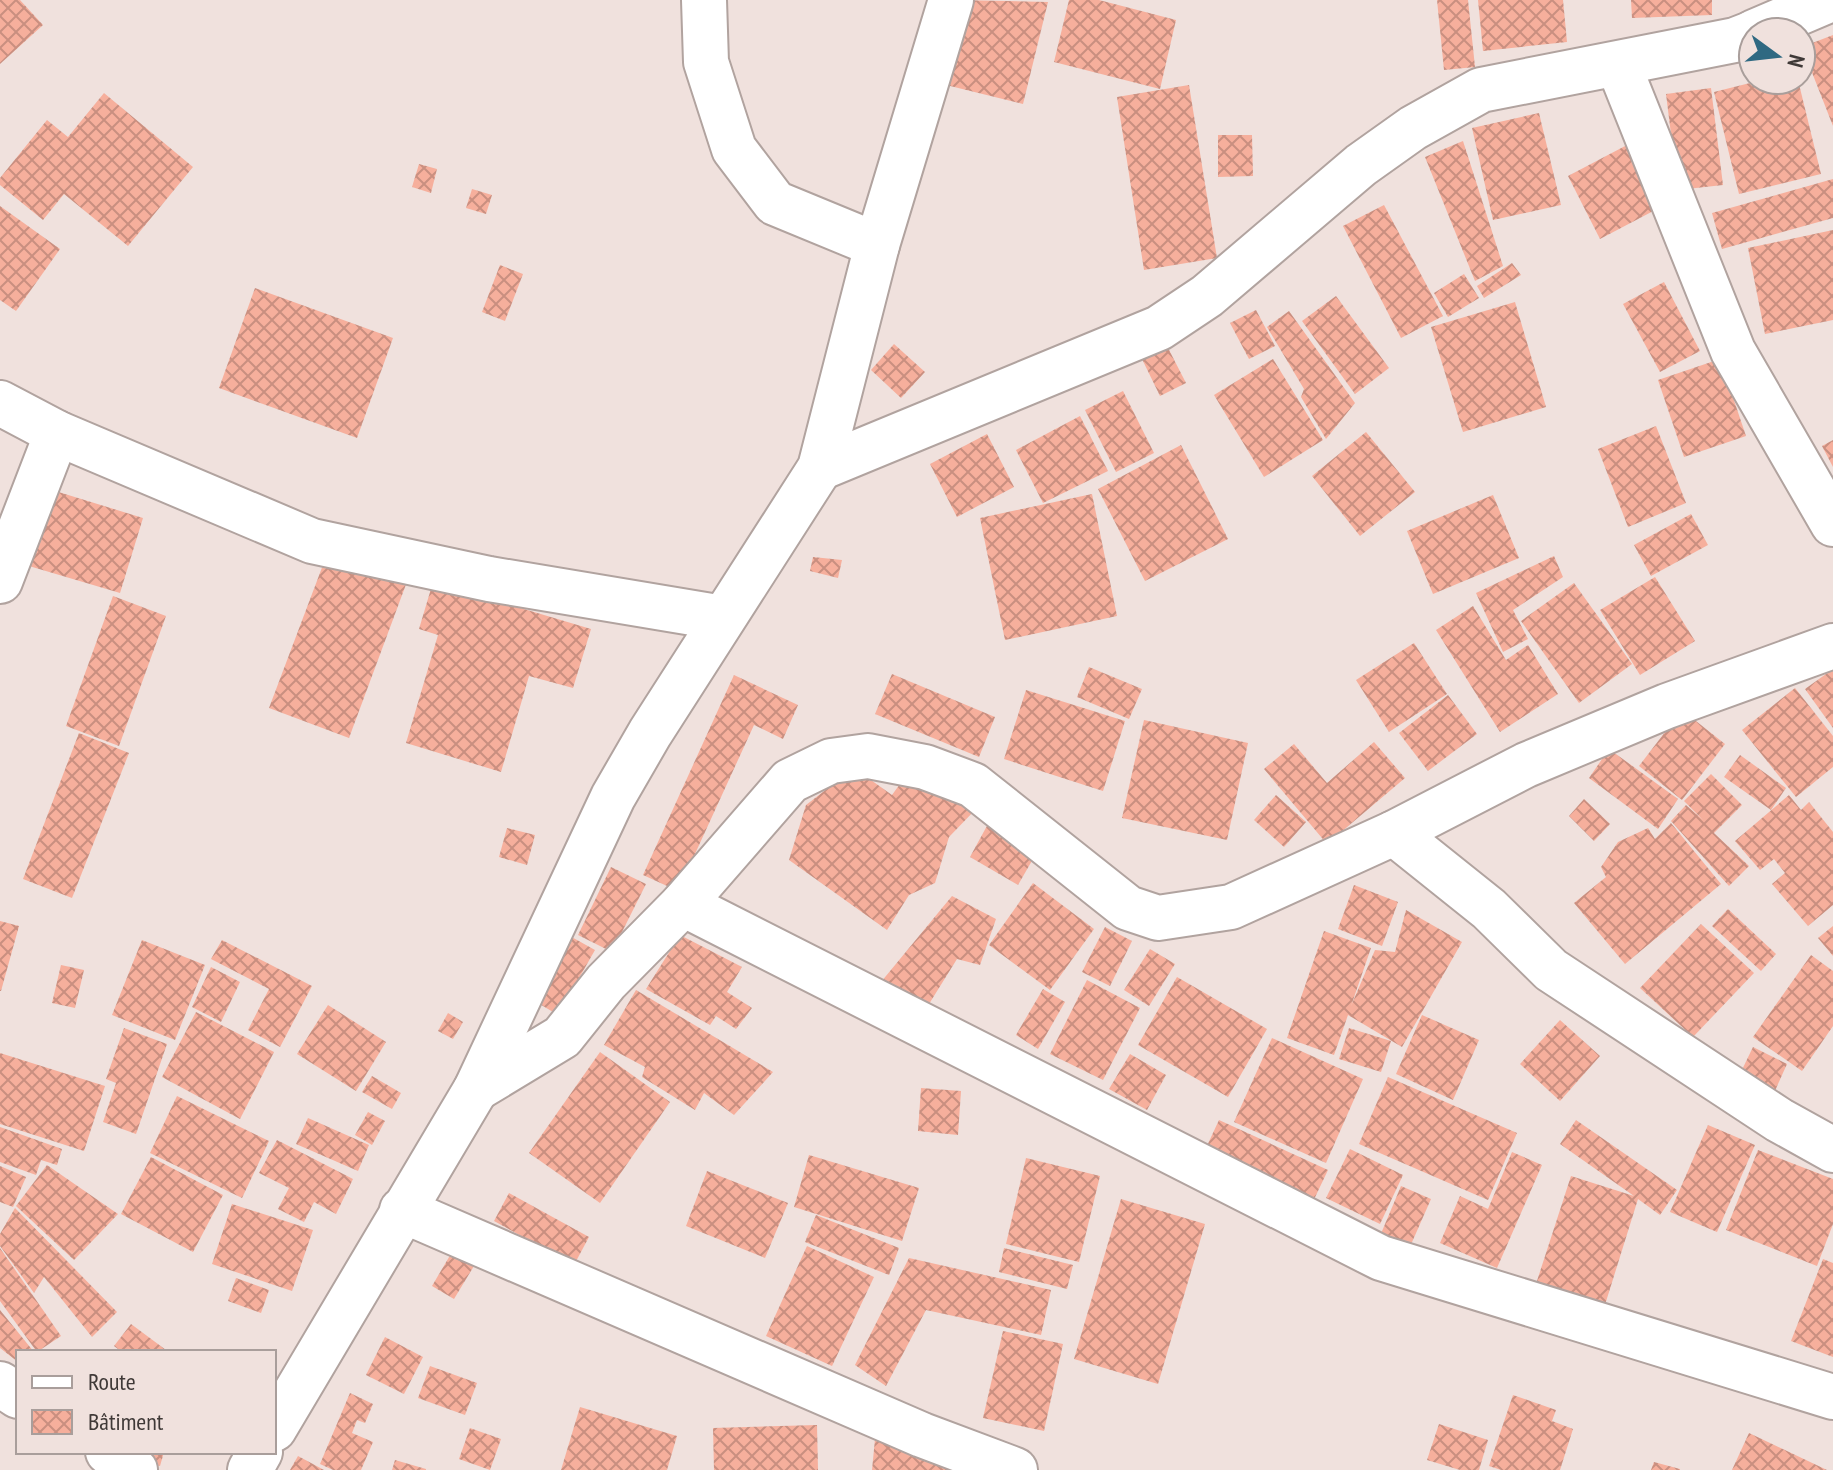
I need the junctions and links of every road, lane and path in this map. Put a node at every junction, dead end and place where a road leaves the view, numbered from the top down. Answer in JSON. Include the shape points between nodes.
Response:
{"nodes":[{"id":1,"x":704,"y":0,"type":"edge"},
{"id":2,"x":951,"y":0,"type":"edge"},
{"id":3,"x":1829,"y":0,"type":"edge"},
{"id":4,"x":1792,"y":16,"type":"edge"},
{"id":5,"x":1737,"y":39,"type":"edge"},
{"id":6,"x":1618,"y":64,"type":"junction"},
{"id":7,"x":877,"y":245,"type":"junction"},
{"id":8,"x":0,"y":403,"type":"edge"},
{"id":9,"x":57,"y":433,"type":"junction"},
{"id":10,"x":820,"y":468,"type":"junction"},
{"id":11,"x":1833,"y":524,"type":"edge"},
{"id":12,"x":0,"y":581,"type":"edge"},
{"id":13,"x":723,"y":618,"type":"junction"},
{"id":14,"x":1833,"y":646,"type":"edge"},
{"id":15,"x":1394,"y":833,"type":"junction"},
{"id":16,"x":683,"y":904,"type":"junction"},
{"id":17,"x":476,"y":1089,"type":"junction"},
{"id":18,"x":1833,"y":1150,"type":"edge"},
{"id":19,"x":402,"y":1210,"type":"junction"},
{"id":20,"x":1833,"y":1397,"type":"edge"},
{"id":21,"x":276,"y":1426,"type":"edge"},
{"id":22,"x":111,"y":1454,"type":"edge"},
{"id":23,"x":135,"y":1470,"type":"edge"},
{"id":24,"x":1015,"y":1470,"type":"edge"}],
"edges":[{"from":1,"to":7,"type":"street","via":[[706,62],[734,149],[775,203]]},
{"from":2,"to":7,"type":"street"},
{"from":3,"to":4,"type":"street"},
{"from":5,"to":6,"type":"street"},
{"from":6,"to":10,"type":"street","via":[[1481,90],[1361,165],[1207,296],[1159,328]]},
{"from":6,"to":11,"type":"street","via":[[1733,351]]},
{"from":7,"to":10,"type":"street"},
{"from":8,"to":9,"type":"street"},
{"from":9,"to":12,"type":"street"},
{"from":9,"to":13,"type":"street","via":[[312,541],[489,579]]},
{"from":10,"to":13,"type":"street"},
{"from":13,"to":17,"type":"street","via":[[613,797]]},
{"from":14,"to":15,"type":"street","via":[[1667,706],[1526,765]]},
{"from":15,"to":16,"type":"street","via":[[1231,907],[1158,918],[1128,908],[973,785],[925,767],[868,756],[831,761],[790,781]]},
{"from":15,"to":18,"type":"street","via":[[1489,909],[1551,970]]},
{"from":16,"to":17,"type":"street","via":[[606,982],[562,1037]]},
{"from":16,"to":20,"type":"street","via":[[1381,1258]]},
{"from":17,"to":19,"type":"street"},
{"from":19,"to":21,"type":"street"},
{"from":19,"to":24,"type":"street","via":[[922,1435]]},
{"from":22,"to":23,"type":"street"}]}
